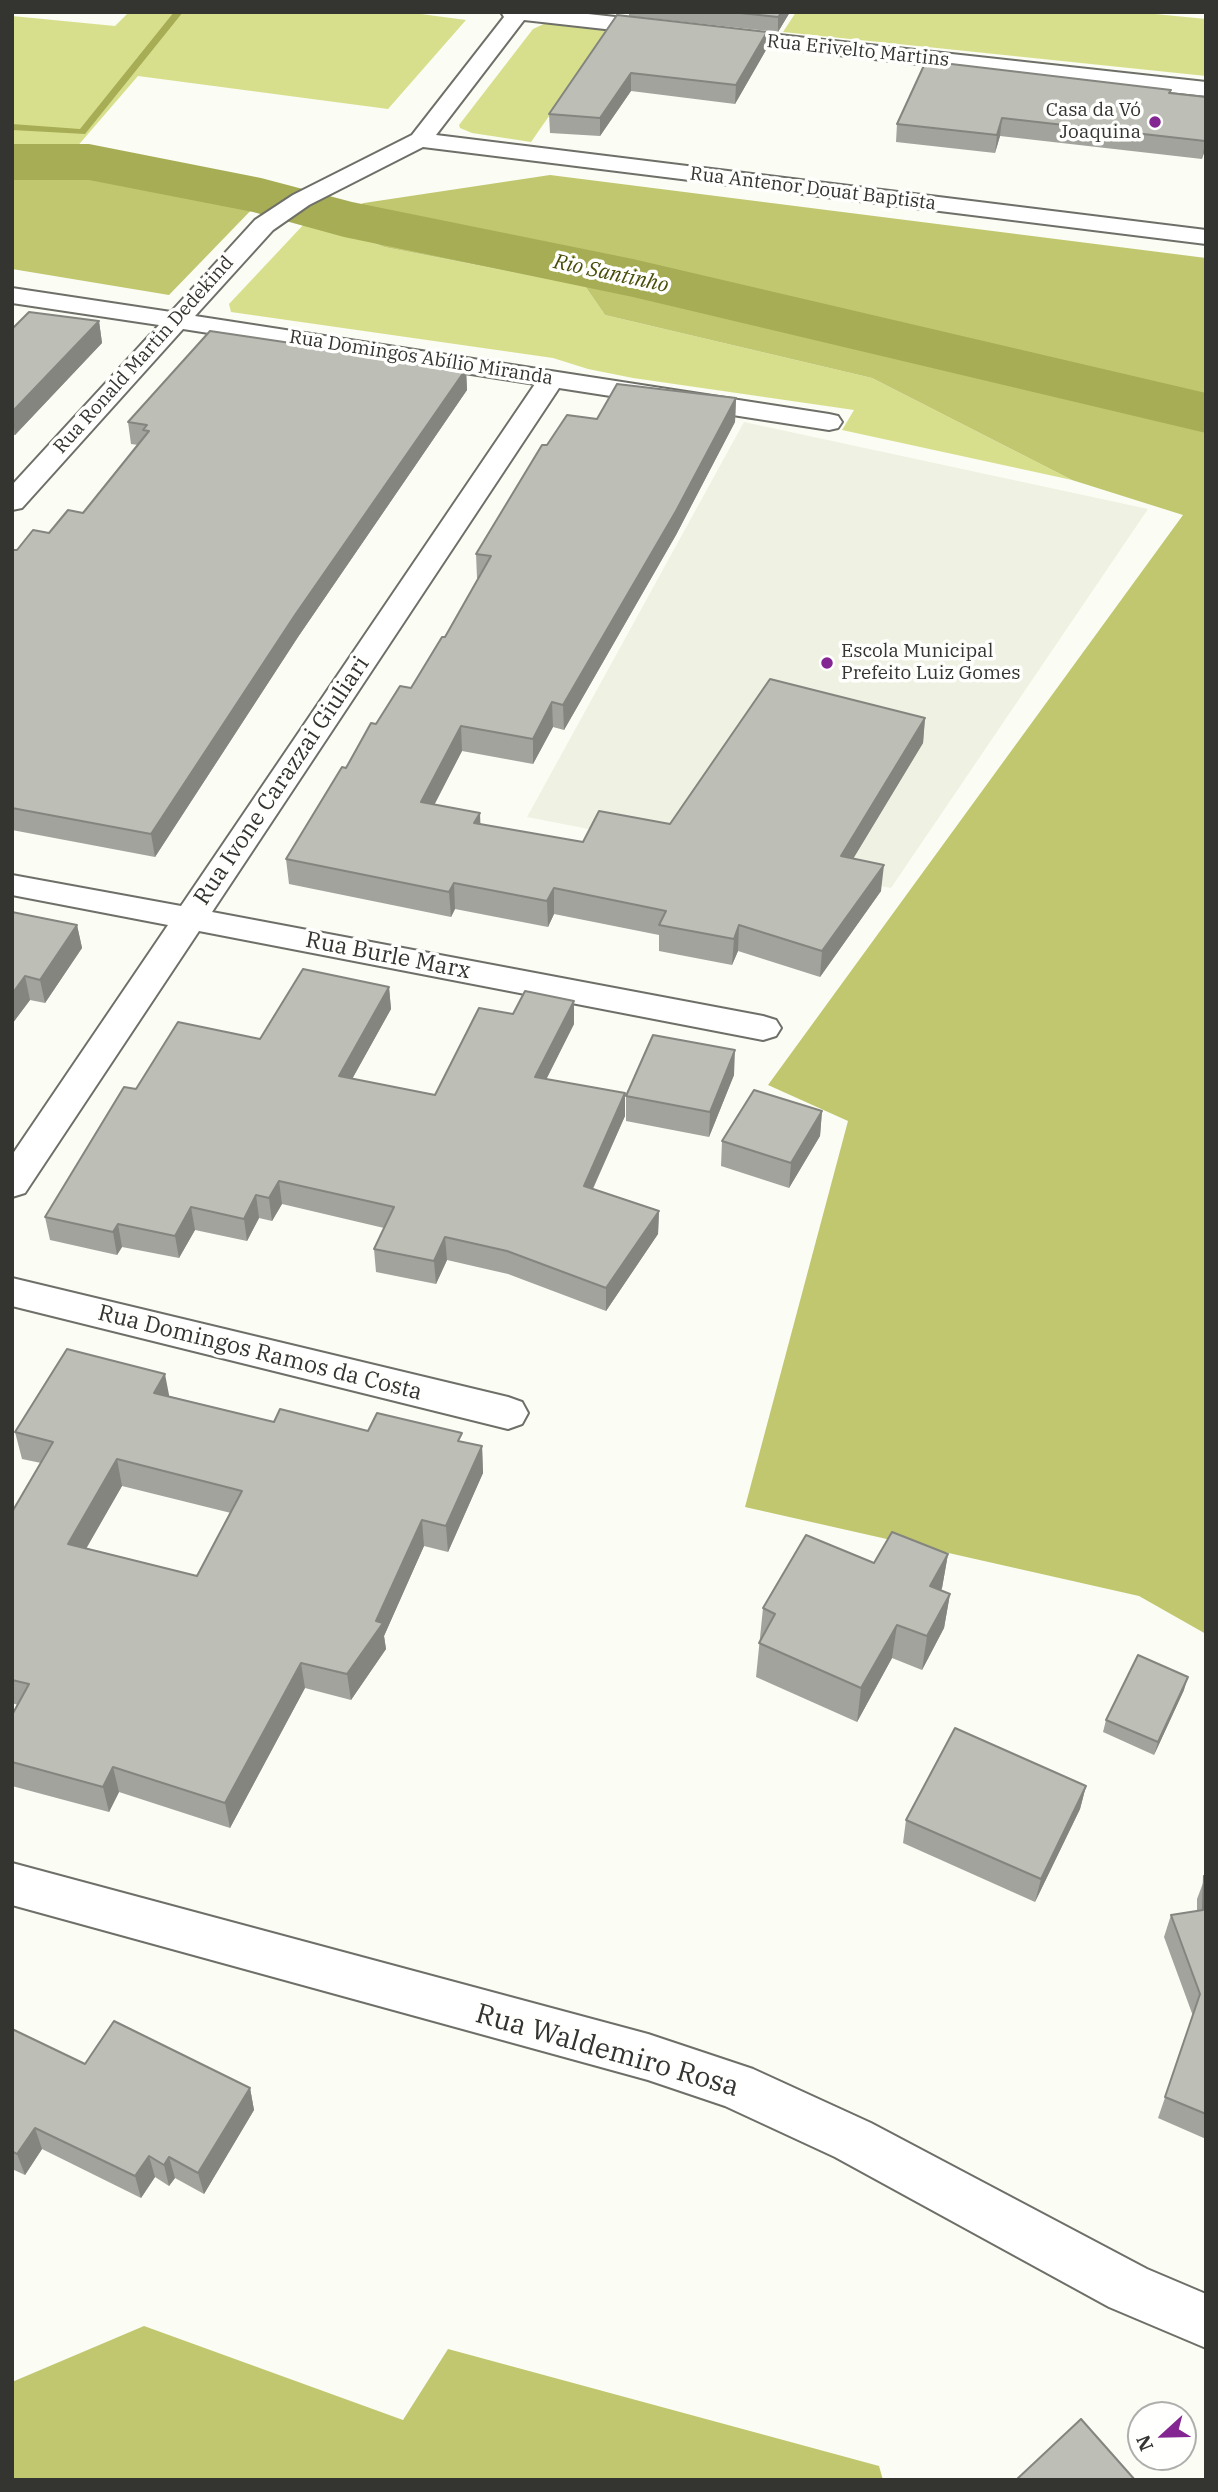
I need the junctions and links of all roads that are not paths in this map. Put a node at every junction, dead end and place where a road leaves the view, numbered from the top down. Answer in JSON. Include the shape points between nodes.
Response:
{"nodes":[{"id":1,"x":511,"y":12,"type":"edge"},
{"id":2,"x":519,"y":13,"type":"edge"},
{"id":3,"x":1206,"y":89,"type":"edge"},
{"id":4,"x":420,"y":141,"type":"junction"},
{"id":5,"x":1206,"y":237,"type":"edge"},
{"id":6,"x":12,"y":295,"type":"edge"},
{"id":7,"x":176,"y":320,"type":"junction"},
{"id":8,"x":552,"y":379,"type":"junction"},
{"id":9,"x":829,"y":422,"type":"dead end"},
{"id":10,"x":12,"y":502,"type":"edge"},
{"id":11,"x":12,"y":885,"type":"edge"},
{"id":12,"x":190,"y":918,"type":"junction"},
{"id":13,"x":763,"y":1028,"type":"dead end"},
{"id":14,"x":12,"y":1184,"type":"edge"},
{"id":15,"x":12,"y":1292,"type":"edge"},
{"id":16,"x":508,"y":1413,"type":"dead end"},
{"id":17,"x":12,"y":1884,"type":"edge"},
{"id":18,"x":1206,"y":2321,"type":"edge"}],
"edges":[{"from":1,"to":2,"type":"street","name":"Rua Erivelto Martins"},
{"from":2,"to":3,"type":"street","name":"Rua Erivelto Martins"},
{"from":2,"to":4,"type":"street"},
{"from":4,"to":5,"type":"street","name":"Rua Antenor Douat Baptista"},
{"from":4,"to":7,"type":"street","name":"Rua Ronald Martin Dedekind","via":[[280,213],[249,239]]},
{"from":6,"to":7,"type":"street","name":"Rua Domingos Abílio Miranda"},
{"from":7,"to":8,"type":"street","name":"Rua Domingos Abílio Miranda"},
{"from":7,"to":10,"type":"street","name":"Rua Ronald Martin Dedekind"},
{"from":8,"to":9,"type":"street","name":"Rua Domingos Abílio Miranda"},
{"from":8,"to":12,"type":"street","name":"Rua Ivone Carazzai Giuliari"},
{"from":11,"to":12,"type":"street","name":"Rua Burle Marx"},
{"from":12,"to":13,"type":"street","name":"Rua Burle Marx"},
{"from":12,"to":14,"type":"street","name":"Rua Ivone Carazzai Giuliari"},
{"from":15,"to":16,"type":"street","name":"Rua Domingos Ramos da Costa"},
{"from":17,"to":18,"type":"street","name":"Rua Waldemiro Rosa","via":[[648,2057],[735,2086],[853,2140],[1128,2288]]}]}
